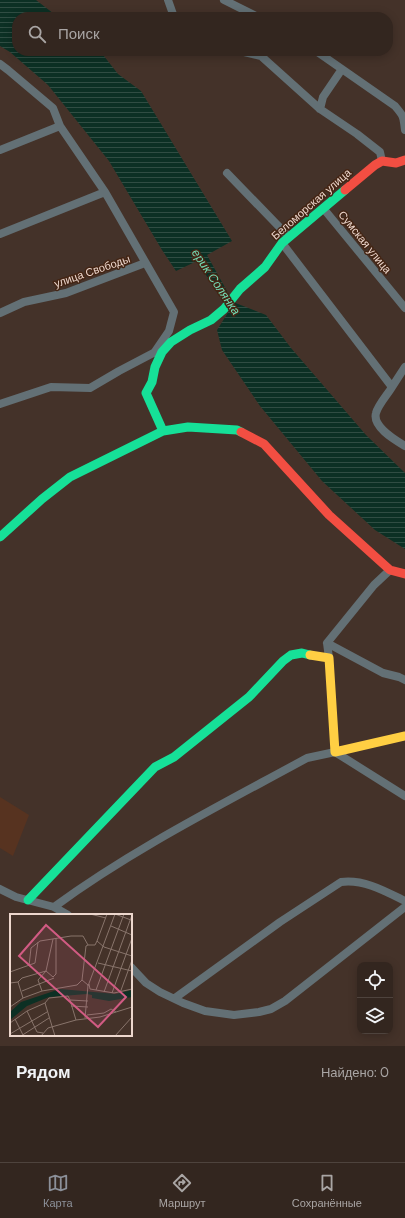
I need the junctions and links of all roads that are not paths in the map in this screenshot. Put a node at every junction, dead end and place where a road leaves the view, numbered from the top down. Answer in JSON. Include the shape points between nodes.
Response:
{"nodes":[{"id":1,"x":168,"y":0,"type":"edge"},
{"id":2,"x":224,"y":0,"type":"edge"},
{"id":3,"x":172,"y":12,"type":"edge"},
{"id":4,"x":248,"y":12,"type":"edge"},
{"id":5,"x":261,"y":56,"type":"edge"},
{"id":6,"x":323,"y":56,"type":"edge"},
{"id":7,"x":0,"y":64,"type":"edge"},
{"id":8,"x":342,"y":69,"type":"junction"},
{"id":9,"x":8,"y":70,"type":"junction"},
{"id":10,"x":0,"y":73,"type":"edge"},
{"id":11,"x":320,"y":109,"type":"junction"},
{"id":12,"x":60,"y":126,"type":"junction"},
{"id":13,"x":405,"y":130,"type":"edge"},
{"id":14,"x":0,"y":150,"type":"edge"},
{"id":15,"x":405,"y":160,"type":"edge"},
{"id":16,"x":382,"y":162,"type":"junction"},
{"id":17,"x":227,"y":173,"type":"dead end"},
{"id":18,"x":105,"y":192,"type":"junction"},
{"id":19,"x":323,"y":208,"type":"junction"},
{"id":20,"x":0,"y":234,"type":"edge"},
{"id":21,"x":286,"y":240,"type":"junction"},
{"id":22,"x":145,"y":263,"type":"junction"},
{"id":23,"x":405,"y":308,"type":"edge"},
{"id":24,"x":0,"y":313,"type":"edge"},
{"id":25,"x":167,"y":346,"type":"junction"},
{"id":26,"x":154,"y":353,"type":"junction"},
{"id":27,"x":405,"y":367,"type":"edge"},
{"id":28,"x":392,"y":387,"type":"junction"},
{"id":29,"x":0,"y":404,"type":"edge"},
{"id":30,"x":163,"y":431,"type":"junction"},
{"id":31,"x":405,"y":446,"type":"edge"},
{"id":32,"x":0,"y":537,"type":"edge"},
{"id":33,"x":390,"y":570,"type":"junction"},
{"id":34,"x":405,"y":574,"type":"edge"},
{"id":35,"x":327,"y":643,"type":"junction"},
{"id":36,"x":329,"y":658,"type":"junction"},
{"id":37,"x":405,"y":680,"type":"edge"},
{"id":38,"x":405,"y":736,"type":"edge"},
{"id":39,"x":335,"y":752,"type":"junction"},
{"id":40,"x":405,"y":796,"type":"edge"},
{"id":41,"x":0,"y":889,"type":"edge"},
{"id":42,"x":28,"y":900,"type":"junction"},
{"id":43,"x":405,"y":901,"type":"edge"},
{"id":44,"x":54,"y":907,"type":"junction"},
{"id":45,"x":405,"y":907,"type":"edge"},
{"id":46,"x":66,"y":914,"type":"edge"},
{"id":47,"x":132,"y":968,"type":"edge"},
{"id":48,"x":175,"y":998,"type":"junction"}],
"edges":[{"from":1,"to":3,"type":"street"},
{"from":2,"to":4,"type":"street"},
{"from":5,"to":11,"type":"street"},
{"from":6,"to":8,"type":"street"},
{"from":7,"to":9,"type":"street"},
{"from":8,"to":11,"type":"street","via":[[323,97]]},
{"from":8,"to":13,"type":"street","via":[[395,106],[403,114]]},
{"from":9,"to":10,"type":"street"},
{"from":9,"to":12,"type":"street","via":[[53,108]]},
{"from":11,"to":16,"type":"street","via":[[380,152]]},
{"from":12,"to":14,"type":"street"},
{"from":12,"to":18,"type":"street"},
{"from":15,"to":16,"type":"street","via":[[396,163]]},
{"from":16,"to":19,"type":"street","name":"Беломорская улица"},
{"from":17,"to":21,"type":"street"},
{"from":18,"to":20,"type":"street"},
{"from":18,"to":22,"type":"street"},
{"from":19,"to":21,"type":"street","name":"Беломорская улица"},
{"from":19,"to":23,"type":"street","name":"Сумская улица"},
{"from":21,"to":25,"type":"street","name":"Беломорская улица","via":[[265,267],[240,289],[224,309],[211,320],[190,330]]},
{"from":21,"to":28,"type":"street"},
{"from":22,"to":24,"type":"street","name":"улица Свободы","via":[[66,293],[24,302]]},
{"from":22,"to":26,"type":"street","via":[[174,312],[169,331]]},
{"from":25,"to":26,"type":"street"},
{"from":25,"to":30,"type":"street","name":"Беломорская улица","via":[[155,367],[152,382],[146,393]]},
{"from":26,"to":29,"type":"street","via":[[90,388],[51,387]]},
{"from":27,"to":28,"type":"street"},
{"from":28,"to":31,"type":"street","via":[[376,412],[375,418],[377,424]]},
{"from":30,"to":32,"type":"street","via":[[70,477]]},
{"from":30,"to":33,"type":"street","via":[[188,427],[237,430],[264,444],[329,515]]},
{"from":33,"to":34,"type":"street"},
{"from":33,"to":35,"type":"street","via":[[374,585]]},
{"from":35,"to":36,"type":"street"},
{"from":35,"to":37,"type":"street","via":[[383,673]]},
{"from":36,"to":39,"type":"street"},
{"from":36,"to":42,"type":"street","via":[[302,652],[283,661],[249,698],[174,757],[155,767]]},
{"from":38,"to":39,"type":"street"},
{"from":39,"to":40,"type":"street"},
{"from":39,"to":44,"type":"street","via":[[307,758],[153,842]]},
{"from":41,"to":42,"type":"street"},
{"from":42,"to":44,"type":"street"},
{"from":43,"to":48,"type":"street","via":[[360,882],[341,882],[280,922]]},
{"from":44,"to":46,"type":"street"},
{"from":45,"to":48,"type":"street","via":[[303,988],[271,1009],[234,1015],[205,1011]]},
{"from":47,"to":48,"type":"street","via":[[160,992]]}]}
